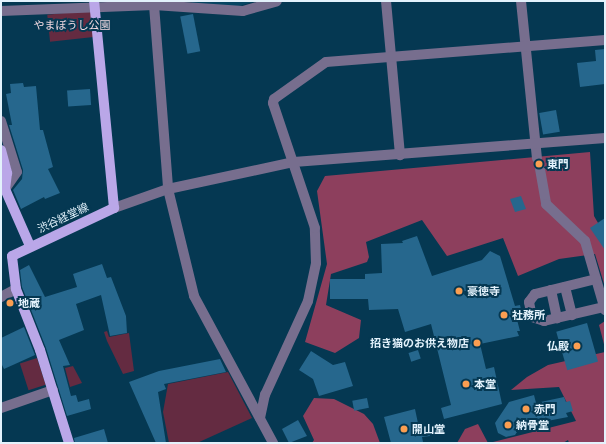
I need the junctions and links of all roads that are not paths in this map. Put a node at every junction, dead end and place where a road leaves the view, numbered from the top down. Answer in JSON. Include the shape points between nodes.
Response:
{"nodes":[{"id":1,"x":277,"y":1,"type":"edge"},
{"id":2,"x":386,"y":1,"type":"edge"},
{"id":3,"x":520,"y":1,"type":"edge"},
{"id":4,"x":94,"y":4,"type":"edge"},
{"id":5,"x":154,"y":5,"type":"junction"},
{"id":6,"x":1,"y":11,"type":"edge"},
{"id":7,"x":605,"y":40,"type":"edge"},
{"id":8,"x":525,"y":48,"type":"junction"},
{"id":9,"x":393,"y":59,"type":"junction"},
{"id":10,"x":1,"y":121,"type":"edge"},
{"id":11,"x":605,"y":138,"type":"edge"},
{"id":12,"x":534,"y":144,"type":"junction"},
{"id":13,"x":1,"y":150,"type":"edge"},
{"id":14,"x":400,"y":155,"type":"junction"},
{"id":15,"x":537,"y":158,"type":"dead end"},
{"id":16,"x":294,"y":162,"type":"junction"},
{"id":17,"x":540,"y":169,"type":"dead end"},
{"id":18,"x":5,"y":189,"type":"junction"},
{"id":19,"x":168,"y":189,"type":"junction"},
{"id":20,"x":114,"y":208,"type":"junction"},
{"id":21,"x":30,"y":246,"type":"junction"},
{"id":22,"x":596,"y":279,"type":"junction"},
{"id":23,"x":566,"y":286,"type":"junction"},
{"id":24,"x":16,"y":289,"type":"junction"},
{"id":25,"x":551,"y":290,"type":"junction"},
{"id":26,"x":1,"y":297,"type":"edge"},
{"id":27,"x":604,"y":308,"type":"edge"},
{"id":28,"x":572,"y":315,"type":"junction"},
{"id":29,"x":557,"y":318,"type":"junction"},
{"id":30,"x":53,"y":390,"type":"junction"},
{"id":31,"x":1,"y":408,"type":"edge"},
{"id":32,"x":260,"y":418,"type":"junction"},
{"id":33,"x":69,"y":443,"type":"edge"},
{"id":34,"x":273,"y":443,"type":"edge"}],
"edges":[{"from":1,"to":5,"type":"street","via":[[243,10]]},
{"from":2,"to":9,"type":"street"},
{"from":3,"to":8,"type":"street"},
{"from":4,"to":5,"type":"street"},
{"from":4,"to":6,"type":"street"},
{"from":4,"to":20,"type":"main road"},
{"from":5,"to":19,"type":"street"},
{"from":7,"to":8,"type":"street"},
{"from":8,"to":9,"type":"street"},
{"from":8,"to":12,"type":"street"},
{"from":9,"to":14,"type":"street"},
{"from":9,"to":16,"type":"street","via":[[326,62],[274,99],[273,103]]},
{"from":10,"to":18,"type":"street","via":[[17,172]]},
{"from":11,"to":12,"type":"street"},
{"from":12,"to":14,"type":"street"},
{"from":12,"to":15,"type":"street"},
{"from":13,"to":18,"type":"main road","via":[[7,173]]},
{"from":14,"to":16,"type":"street"},
{"from":16,"to":19,"type":"street"},
{"from":16,"to":32,"type":"street","via":[[316,228],[316,263],[308,301],[265,395]]},
{"from":17,"to":22,"type":"street","via":[[546,204],[585,241]]},
{"from":18,"to":21,"type":"main road"},
{"from":19,"to":20,"type":"street"},
{"from":19,"to":32,"type":"street","via":[[194,296]]},
{"from":20,"to":21,"type":"main road","name":"渋谷経堂線"},
{"from":21,"to":24,"type":"main road","name":"渋谷経堂線","via":[[12,256]]},
{"from":22,"to":23,"type":"street"},
{"from":22,"to":27,"type":"street"},
{"from":23,"to":25,"type":"street"},
{"from":23,"to":28,"type":"street"},
{"from":24,"to":26,"type":"street"},
{"from":24,"to":30,"type":"main road","name":"渋谷経堂線"},
{"from":25,"to":29,"type":"street"},
{"from":25,"to":29,"type":"street","via":[[535,294],[529,302],[532,317],[544,321]]},
{"from":27,"to":28,"type":"street"},
{"from":28,"to":29,"type":"street"},
{"from":30,"to":31,"type":"street"},
{"from":30,"to":33,"type":"main road","name":"渋谷経堂線"},
{"from":32,"to":34,"type":"street"}]}
